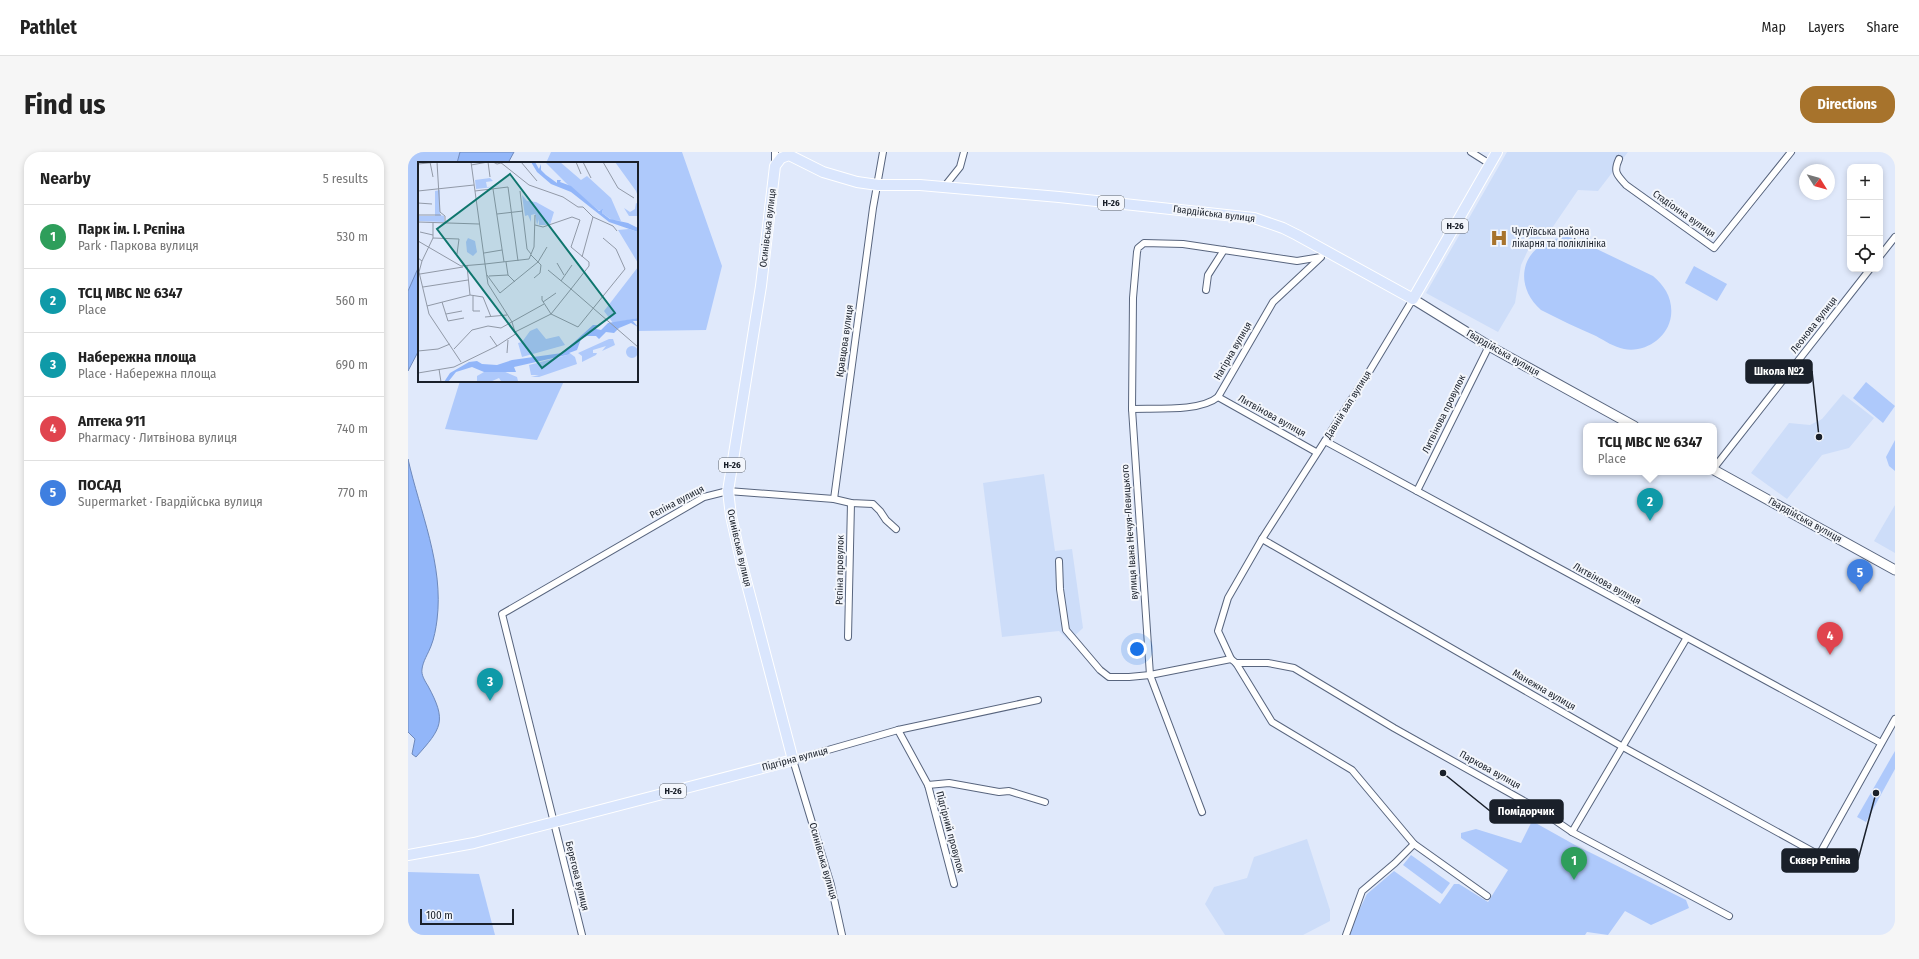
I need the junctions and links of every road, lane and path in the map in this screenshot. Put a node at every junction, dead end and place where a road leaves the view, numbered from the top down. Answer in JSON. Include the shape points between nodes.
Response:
{"nodes":[{"id":1,"x":775,"y":152,"type":"edge"},
{"id":2,"x":883,"y":152,"type":"edge"},
{"id":3,"x":964,"y":152,"type":"edge"},
{"id":4,"x":1471,"y":152,"type":"edge"},
{"id":5,"x":1497,"y":152,"type":"edge"},
{"id":6,"x":1791,"y":152,"type":"edge"},
{"id":7,"x":792,"y":154,"type":"edge"},
{"id":8,"x":1619,"y":159,"type":"dead end"},
{"id":9,"x":1490,"y":164,"type":"junction"},
{"id":10,"x":776,"y":166,"type":"junction"},
{"id":11,"x":878,"y":185,"type":"junction"},
{"id":12,"x":944,"y":187,"type":"junction"},
{"id":13,"x":1895,"y":237,"type":"edge"},
{"id":14,"x":1224,"y":250,"type":"junction"},
{"id":15,"x":1883,"y":252,"type":"edge"},
{"id":16,"x":1324,"y":255,"type":"junction"},
{"id":17,"x":1868,"y":272,"type":"edge"},
{"id":18,"x":1206,"y":290,"type":"dead end"},
{"id":19,"x":1413,"y":299,"type":"junction"},
{"id":20,"x":1489,"y":346,"type":"junction"},
{"id":21,"x":1218,"y":398,"type":"junction"},
{"id":22,"x":1132,"y":409,"type":"junction"},
{"id":23,"x":1629,"y":423,"type":"edge"},
{"id":24,"x":1325,"y":441,"type":"junction"},
{"id":25,"x":1316,"y":452,"type":"junction"},
{"id":26,"x":1717,"y":465,"type":"edge"},
{"id":27,"x":1717,"y":471,"type":"edge"},
{"id":28,"x":728,"y":491,"type":"junction"},
{"id":29,"x":1417,"y":491,"type":"junction"},
{"id":30,"x":834,"y":499,"type":"junction"},
{"id":31,"x":852,"y":503,"type":"junction"},
{"id":32,"x":896,"y":529,"type":"dead end"},
{"id":33,"x":1262,"y":539,"type":"junction"},
{"id":34,"x":1059,"y":561,"type":"dead end"},
{"id":35,"x":1895,"y":570,"type":"edge"},
{"id":36,"x":502,"y":614,"type":"joint"},
{"id":37,"x":848,"y":637,"type":"dead end"},
{"id":38,"x":1686,"y":639,"type":"junction"},
{"id":39,"x":1234,"y":661,"type":"junction"},
{"id":40,"x":1150,"y":675,"type":"junction"},
{"id":41,"x":1038,"y":700,"type":"dead end"},
{"id":42,"x":1895,"y":719,"type":"edge"},
{"id":43,"x":898,"y":730,"type":"junction"},
{"id":44,"x":1881,"y":743,"type":"junction"},
{"id":45,"x":1623,"y":747,"type":"junction"},
{"id":46,"x":793,"y":760,"type":"junction"},
{"id":47,"x":928,"y":785,"type":"junction"},
{"id":48,"x":1045,"y":802,"type":"dead end"},
{"id":49,"x":1202,"y":812,"type":"dead end"},
{"id":50,"x":553,"y":822,"type":"junction"},
{"id":51,"x":1572,"y":832,"type":"junction"},
{"id":52,"x":1414,"y":844,"type":"junction"},
{"id":53,"x":408,"y":855,"type":"edge"},
{"id":54,"x":954,"y":884,"type":"dead end"},
{"id":55,"x":1487,"y":896,"type":"dead end"},
{"id":56,"x":1729,"y":916,"type":"dead end"},
{"id":57,"x":582,"y":935,"type":"edge"},
{"id":58,"x":842,"y":935,"type":"edge"},
{"id":59,"x":1346,"y":935,"type":"edge"}],
"edges":[{"from":1,"to":10,"type":"street","name":"Осинівська вулиця"},
{"from":2,"to":11,"type":"street","name":"Кравцова вулиця"},
{"from":3,"to":12,"type":"street","via":[[960,167]]},
{"from":4,"to":9,"type":"street"},
{"from":5,"to":9,"type":"main road","name":"Давній вал вулиця","number":"Н-26"},
{"from":6,"to":8,"type":"street","name":"Стадіонна вулиця","via":[[1714,248],[1626,185],[1616,173],[1615,167]]},
{"from":7,"to":10,"type":"main road","name":"Гвардійська вулиця","number":"Н-26","via":[[781,158]]},
{"from":7,"to":11,"type":"main road","name":"Гвардійська вулиця","number":"Н-26","via":[[823,172]]},
{"from":9,"to":19,"type":"main road","name":"Давній вал вулиця","number":"Н-26"},
{"from":10,"to":28,"type":"main road","name":"Осинівська вулиця","number":"Н-26","via":[[761,286]]},
{"from":11,"to":12,"type":"main road","name":"Гвардійська вулиця","number":"Н-26"},
{"from":11,"to":30,"type":"street","name":"Кравцова вулиця"},
{"from":12,"to":16,"type":"main road","name":"Гвардійська вулиця","number":"Н-26","via":[[1246,217],[1283,228]]},
{"from":13,"to":15,"type":"street"},
{"from":14,"to":16,"type":"street","via":[[1297,261]]},
{"from":14,"to":18,"type":"street","via":[[1208,275]]},
{"from":14,"to":22,"type":"street","name":"вулиця Івана Нечуя-Левицького","via":[[1183,244],[1144,243],[1138,248],[1134,270]]},
{"from":16,"to":19,"type":"main road","name":"Гвардійська вулиця","number":"Н-26"},
{"from":16,"to":21,"type":"street","name":"Нагірна вулиця","via":[[1273,302]]},
{"from":17,"to":26,"type":"street","name":"Леонова вулиця"},
{"from":19,"to":20,"type":"street","name":"Гвардійська вулиця"},
{"from":19,"to":24,"type":"street","name":"Давній вал вулиця"},
{"from":20,"to":23,"type":"street","name":"Гвардійська вулиця"},
{"from":20,"to":29,"type":"street","name":"Литвінова провулок"},
{"from":21,"to":22,"type":"street","via":[[1199,406]]},
{"from":21,"to":25,"type":"street","name":"Литвінова вулиця"},
{"from":22,"to":40,"type":"street","name":"вулиця Івана Нечуя-Левицького"},
{"from":24,"to":25,"type":"street","name":"Давній вал вулиця"},
{"from":24,"to":29,"type":"street","name":"Литвінова вулиця"},
{"from":25,"to":33,"type":"street","name":"Давній вал вулиця"},
{"from":27,"to":35,"type":"street","name":"Гвардійська вулиця"},
{"from":28,"to":30,"type":"street","name":"Рєпіна вулиця"},
{"from":28,"to":36,"type":"street","name":"Рєпіна вулиця","via":[[704,497]]},
{"from":28,"to":46,"type":"main road","name":"Осинівська вулиця","number":"Н-26","via":[[742,565]]},
{"from":29,"to":38,"type":"street","name":"Литвінова вулиця"},
{"from":30,"to":31,"type":"street","name":"Рєпіна вулиця"},
{"from":31,"to":32,"type":"street","name":"Рєпіна вулиця","via":[[876,506]]},
{"from":31,"to":37,"type":"street","name":"Рєпіна провулок"},
{"from":33,"to":39,"type":"street","name":"Давній вал вулиця","via":[[1228,598],[1218,631]]},
{"from":33,"to":45,"type":"street","name":"Манежна вулиця"},
{"from":34,"to":40,"type":"street","name":"Паркова вулиця","via":[[1066,630],[1100,670],[1109,676],[1129,678]]},
{"from":36,"to":50,"type":"street","name":"Берегова вулиця"},
{"from":38,"to":44,"type":"street","name":"Литвінова вулиця"},
{"from":38,"to":45,"type":"street"},
{"from":39,"to":40,"type":"street","name":"Паркова вулиця"},
{"from":39,"to":51,"type":"street","name":"Паркова вулиця","via":[[1294,668],[1540,810]]},
{"from":39,"to":52,"type":"street","name":"Давній вал вулиця","via":[[1272,722],[1352,770]]},
{"from":40,"to":49,"type":"street","name":"вулиця Івана Нечуя-Левицького"},
{"from":41,"to":43,"type":"street","name":"Підгірна вулиця"},
{"from":42,"to":44,"type":"street"},
{"from":43,"to":46,"type":"street","name":"Підгірна вулиця"},
{"from":43,"to":47,"type":"street","name":"Підгірний провулок"},
{"from":44,"to":45,"type":"street","name":"Манежна вулиця","via":[[1820,855]]},
{"from":45,"to":51,"type":"street"},
{"from":46,"to":50,"type":"main road","name":"Підгірна вулиця","number":"Н-26"},
{"from":46,"to":58,"type":"street","name":"Осинівська вулиця","via":[[831,885]]},
{"from":47,"to":48,"type":"street","name":"Підгірний провулок","via":[[949,783],[999,792],[1009,791]]},
{"from":47,"to":54,"type":"street","name":"Підгірний провулок"},
{"from":50,"to":53,"type":"main road","number":"Н-26","via":[[474,843]]},
{"from":50,"to":57,"type":"street","name":"Берегова вулиця"},
{"from":51,"to":56,"type":"street","name":"Паркова вулиця"},
{"from":52,"to":55,"type":"street","name":"Давній вал вулиця"},
{"from":52,"to":59,"type":"street","via":[[1362,891]]}]}
